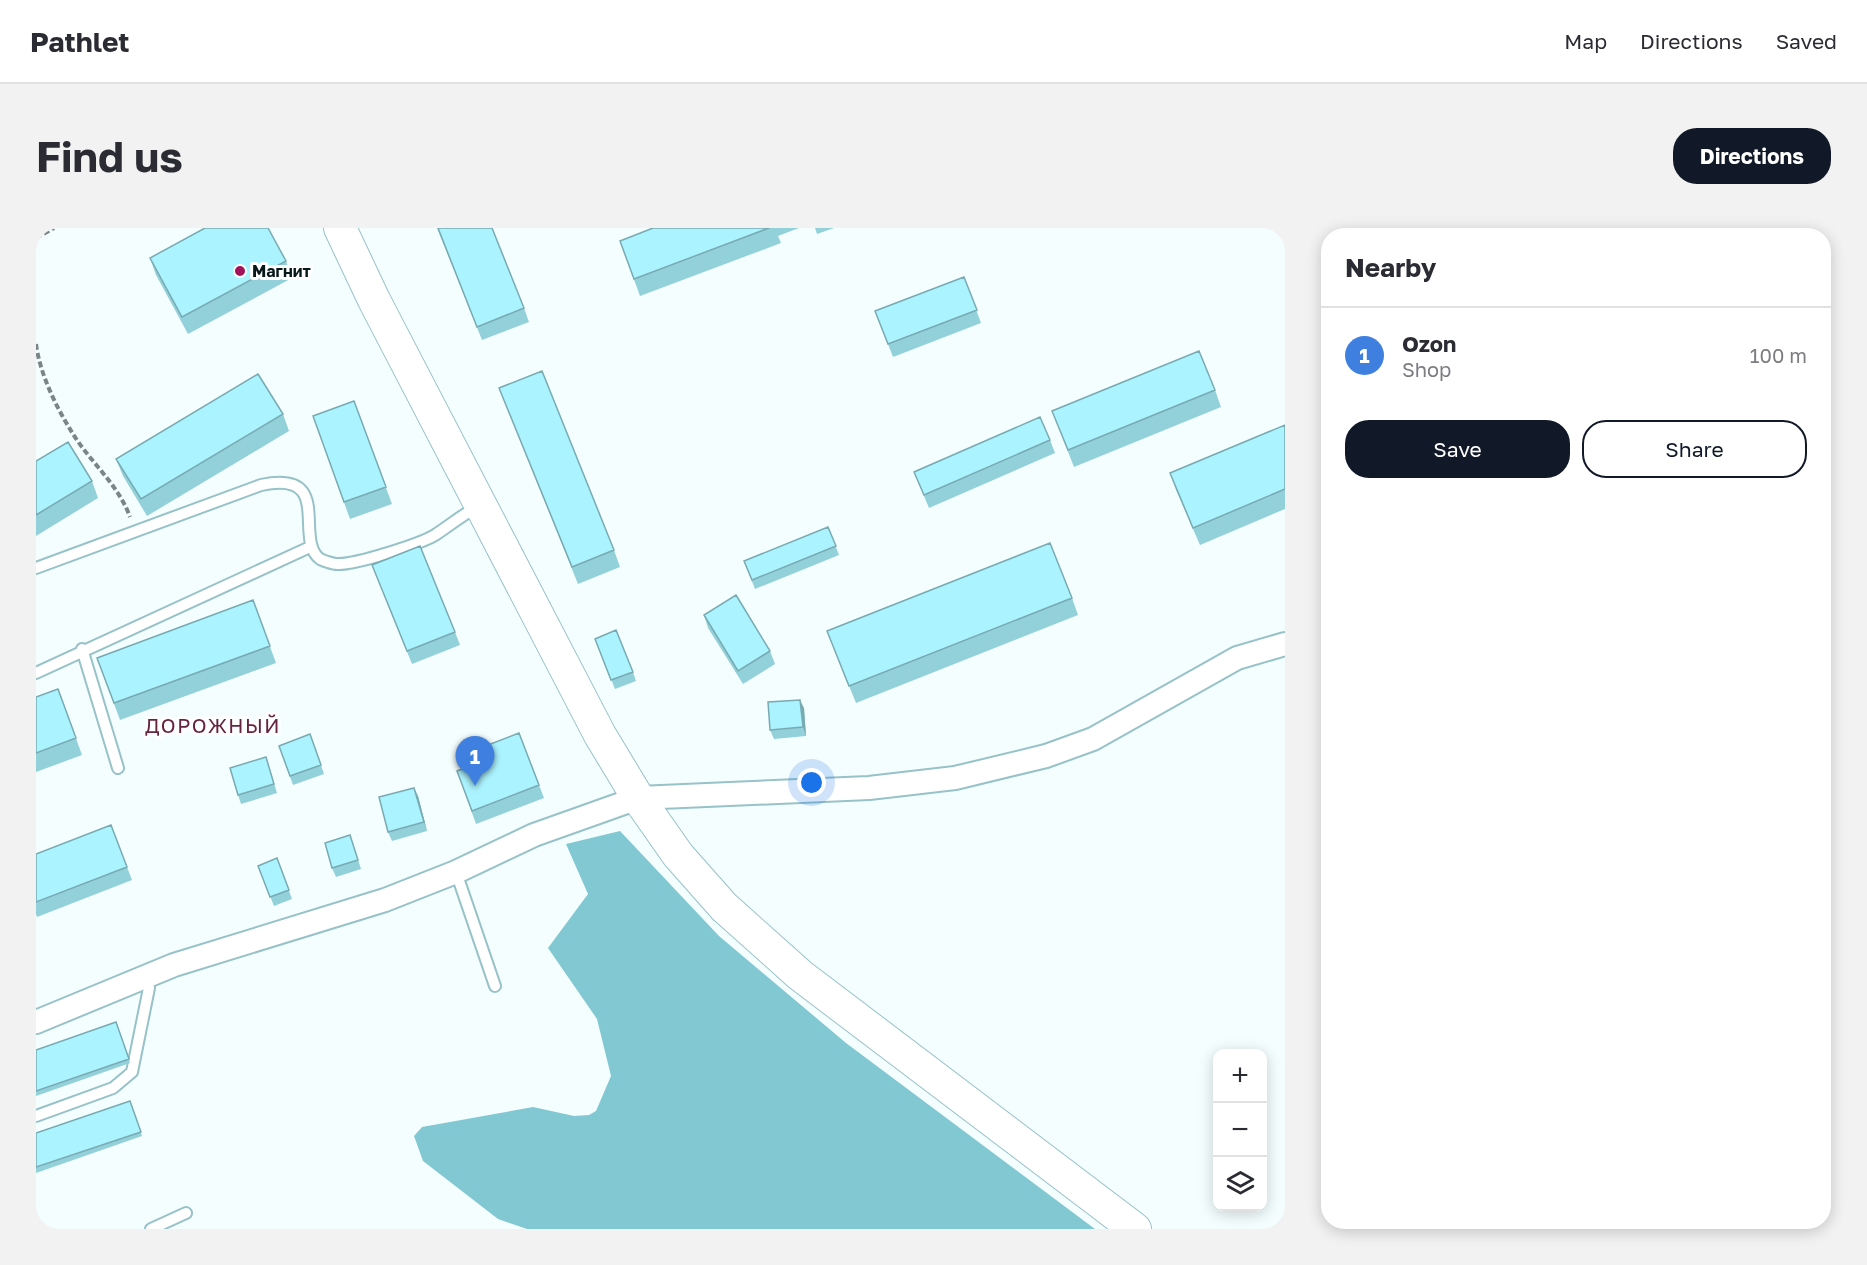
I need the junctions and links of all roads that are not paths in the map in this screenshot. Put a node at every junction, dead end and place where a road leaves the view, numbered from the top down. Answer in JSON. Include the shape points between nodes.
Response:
{"nodes":[{"id":1,"x":340,"y":228,"type":"edge"},
{"id":2,"x":480,"y":505,"type":"junction"},
{"id":3,"x":310,"y":547,"type":"junction"},
{"id":4,"x":36,"y":568,"type":"edge"},
{"id":5,"x":1285,"y":644,"type":"edge"},
{"id":6,"x":82,"y":649,"type":"junction"},
{"id":7,"x":36,"y":673,"type":"edge"},
{"id":8,"x":118,"y":768,"type":"dead end"},
{"id":9,"x":638,"y":798,"type":"junction"},
{"id":10,"x":456,"y":872,"type":"junction"},
{"id":11,"x":146,"y":976,"type":"junction"},
{"id":12,"x":495,"y":986,"type":"dead end"},
{"id":13,"x":36,"y":1022,"type":"edge"},
{"id":14,"x":36,"y":1116,"type":"edge"},
{"id":15,"x":186,"y":1213,"type":"dead end"},
{"id":16,"x":151,"y":1229,"type":"edge"},
{"id":17,"x":1135,"y":1229,"type":"edge"}],
"edges":[{"from":1,"to":2,"type":"street"},
{"from":2,"to":3,"type":"lane","via":[[433,536],[357,562],[336,565],[320,559]]},
{"from":2,"to":9,"type":"street","via":[[600,735]]},
{"from":3,"to":4,"type":"lane","via":[[309,506],[301,492],[290,484],[276,482],[261,484]]},
{"from":3,"to":6,"type":"lane"},
{"from":5,"to":9,"type":"street","via":[[1237,658],[1093,740],[955,778],[869,788]]},
{"from":6,"to":7,"type":"lane"},
{"from":6,"to":8,"type":"lane"},
{"from":9,"to":10,"type":"street","via":[[534,835]]},
{"from":9,"to":17,"type":"street","via":[[678,855],[724,907],[800,975]]},
{"from":10,"to":11,"type":"street","via":[[385,900]]},
{"from":10,"to":12,"type":"lane"},
{"from":11,"to":13,"type":"street"},
{"from":11,"to":14,"type":"lane","via":[[149,988],[132,1072],[113,1088]]},
{"from":15,"to":16,"type":"lane"}]}
